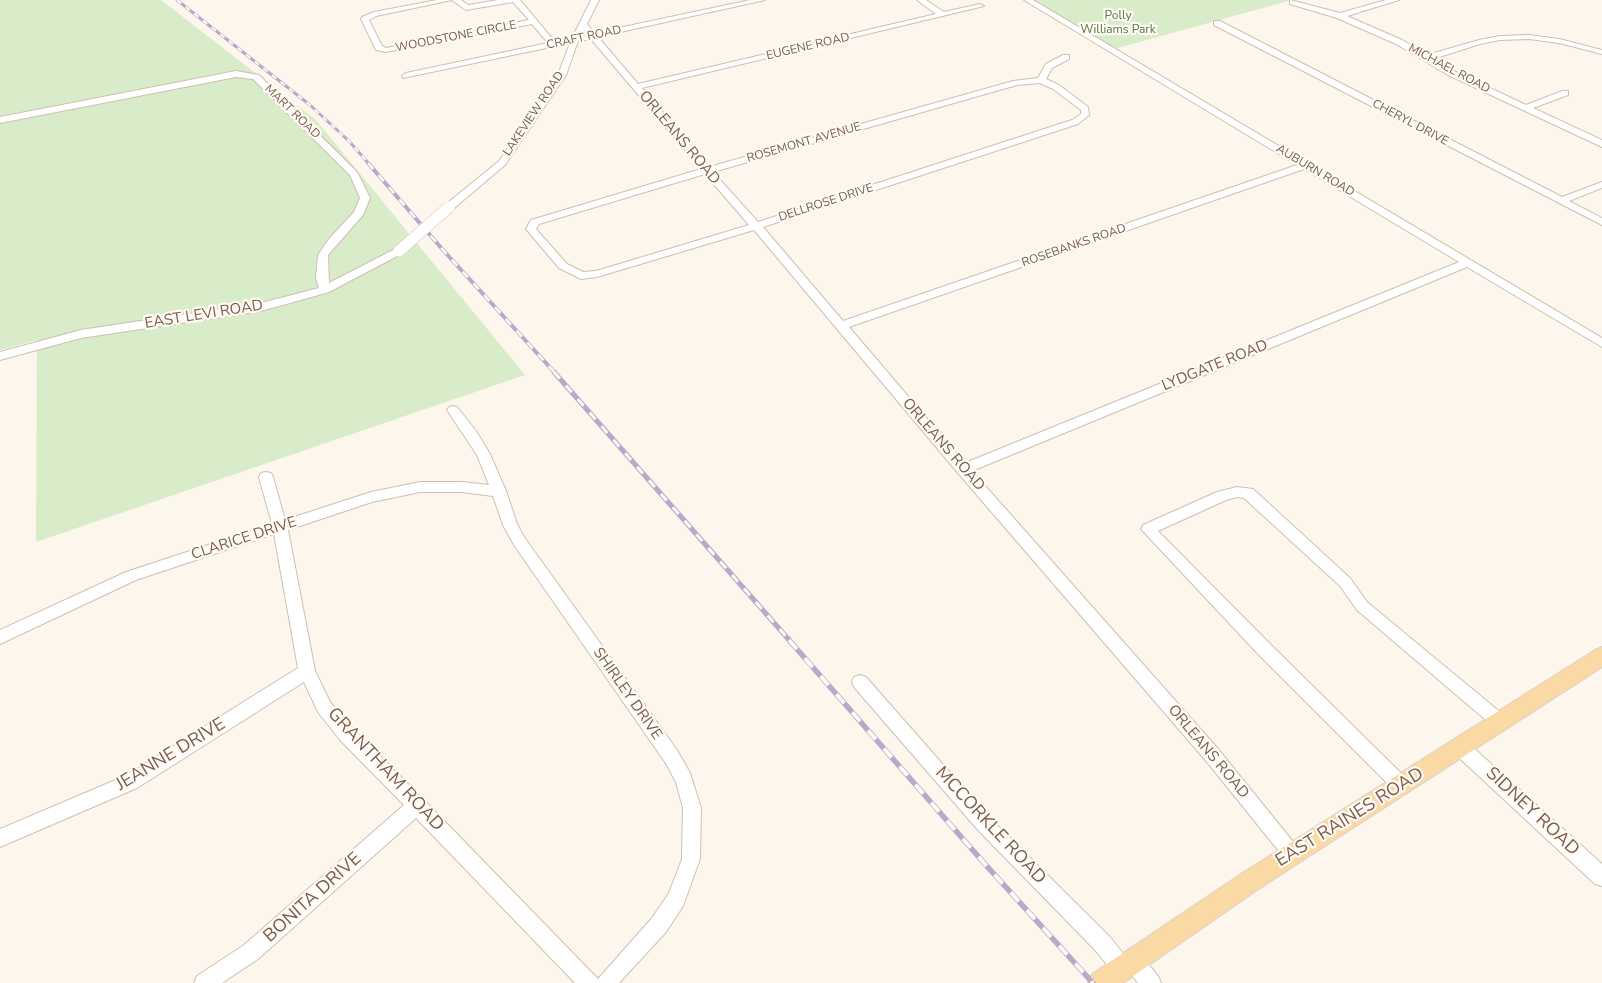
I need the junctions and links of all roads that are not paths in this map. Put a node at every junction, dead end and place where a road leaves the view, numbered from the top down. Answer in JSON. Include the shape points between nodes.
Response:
{"nodes":[{"id":1,"x":449,"y":0,"type":"edge"},
{"id":2,"x":456,"y":0,"type":"edge"},
{"id":3,"x":511,"y":0,"type":"edge"},
{"id":4,"x":516,"y":0,"type":"edge"},
{"id":5,"x":595,"y":0,"type":"edge"},
{"id":6,"x":761,"y":0,"type":"edge"},
{"id":7,"x":921,"y":0,"type":"edge"},
{"id":8,"x":1028,"y":0,"type":"edge"},
{"id":9,"x":1395,"y":0,"type":"edge"},
{"id":10,"x":1293,"y":2,"type":"dead end"},
{"id":11,"x":980,"y":6,"type":"dead end"},
{"id":12,"x":943,"y":15,"type":"junction"},
{"id":13,"x":1340,"y":16,"type":"junction"},
{"id":14,"x":533,"y":22,"type":"junction"},
{"id":15,"x":1217,"y":22,"type":"dead end"},
{"id":16,"x":583,"y":24,"type":"junction"},
{"id":17,"x":594,"y":36,"type":"junction"},
{"id":18,"x":575,"y":40,"type":"junction"},
{"id":19,"x":553,"y":44,"type":"junction"},
{"id":20,"x":1602,"y":52,"type":"edge"},
{"id":21,"x":1066,"y":57,"type":"dead end"},
{"id":22,"x":1426,"y":58,"type":"junction"},
{"id":23,"x":406,"y":76,"type":"dead end"},
{"id":24,"x":1041,"y":80,"type":"junction"},
{"id":25,"x":636,"y":87,"type":"junction"},
{"id":26,"x":1565,"y":93,"type":"dead end"},
{"id":27,"x":1525,"y":108,"type":"junction"},
{"id":28,"x":0,"y":120,"type":"edge"},
{"id":29,"x":1602,"y":144,"type":"edge"},
{"id":30,"x":1306,"y":165,"type":"junction"},
{"id":31,"x":708,"y":172,"type":"junction"},
{"id":32,"x":1602,"y":185,"type":"edge"},
{"id":33,"x":1561,"y":201,"type":"junction"},
{"id":34,"x":535,"y":222,"type":"joint"},
{"id":35,"x":1602,"y":222,"type":"edge"},
{"id":36,"x":756,"y":226,"type":"junction"},
{"id":37,"x":399,"y":251,"type":"joint"},
{"id":38,"x":1467,"y":263,"type":"junction"},
{"id":39,"x":325,"y":290,"type":"junction"},
{"id":40,"x":841,"y":326,"type":"junction"},
{"id":41,"x":1602,"y":343,"type":"edge"},
{"id":42,"x":0,"y":356,"type":"edge"},
{"id":43,"x":453,"y":410,"type":"dead end"},
{"id":44,"x":963,"y":469,"type":"junction"},
{"id":45,"x":266,"y":477,"type":"dead end"},
{"id":46,"x":498,"y":491,"type":"junction"},
{"id":47,"x":280,"y":527,"type":"junction"},
{"id":48,"x":0,"y":637,"type":"edge"},
{"id":49,"x":1602,"y":656,"type":"edge"},
{"id":50,"x":307,"y":671,"type":"junction"},
{"id":51,"x":860,"y":682,"type":"dead end"},
{"id":52,"x":1500,"y":722,"type":"junction"},
{"id":53,"x":1461,"y":748,"type":"junction"},
{"id":54,"x":1401,"y":785,"type":"junction"},
{"id":55,"x":416,"y":806,"type":"junction"},
{"id":56,"x":0,"y":838,"type":"edge"},
{"id":57,"x":1292,"y":854,"type":"junction"},
{"id":58,"x":1602,"y":877,"type":"edge"},
{"id":59,"x":1128,"y":964,"type":"junction"},
{"id":60,"x":204,"y":983,"type":"edge"},
{"id":61,"x":589,"y":983,"type":"edge"},
{"id":62,"x":606,"y":983,"type":"edge"},
{"id":63,"x":1101,"y":983,"type":"edge"},
{"id":64,"x":1151,"y":983,"type":"edge"}],
"edges":[{"from":1,"to":14,"type":"street","name":"WOODSTONE CIRCLE","via":[[374,14],[365,19],[380,48],[386,50]]},
{"from":2,"to":3,"type":"street","name":"WOODSTONE CIRCLE","via":[[466,8]]},
{"from":4,"to":14,"type":"street"},
{"from":5,"to":16,"type":"street","name":"LAKEVIEW ROAD"},
{"from":6,"to":17,"type":"street","name":"CRAFT ROAD"},
{"from":7,"to":12,"type":"street"},
{"from":8,"to":30,"type":"street","name":"AUBURN ROAD"},
{"from":9,"to":13,"type":"street"},
{"from":10,"to":13,"type":"street","name":"MICHAEL ROAD"},
{"from":11,"to":12,"type":"street","name":"EUGENE ROAD"},
{"from":12,"to":25,"type":"street","name":"EUGENE ROAD"},
{"from":13,"to":22,"type":"street","name":"MICHAEL ROAD","via":[[1400,42]]},
{"from":14,"to":19,"type":"street"},
{"from":15,"to":33,"type":"street","name":"CHERYL DRIVE"},
{"from":16,"to":17,"type":"street"},
{"from":16,"to":18,"type":"street","name":"LAKEVIEW ROAD"},
{"from":17,"to":18,"type":"street","name":"CRAFT ROAD"},
{"from":17,"to":25,"type":"street","name":"ORLEANS ROAD"},
{"from":18,"to":19,"type":"street","name":"CRAFT ROAD"},
{"from":18,"to":37,"type":"street","name":"LAKEVIEW ROAD","bridge":true,"via":[[562,75],[502,163]]},
{"from":19,"to":23,"type":"street","name":"CRAFT ROAD"},
{"from":20,"to":22,"type":"street","via":[[1529,37],[1479,42]]},
{"from":21,"to":24,"type":"street","via":[[1049,66]]},
{"from":22,"to":27,"type":"street","name":"MICHAEL ROAD"},
{"from":24,"to":31,"type":"street","name":"ROSEMONT AVENUE","via":[[1016,83]]},
{"from":24,"to":36,"type":"street","name":"DELLROSE DRIVE","via":[[1085,109],[1085,115],[1075,122]]},
{"from":25,"to":31,"type":"street","name":"ORLEANS ROAD"},
{"from":26,"to":27,"type":"street"},
{"from":27,"to":29,"type":"street","name":"MICHAEL ROAD"},
{"from":28,"to":39,"type":"street","name":"MART ROAD","via":[[236,74],[256,78],[354,174],[365,198],[359,213],[324,255],[322,278]]},
{"from":30,"to":38,"type":"street","name":"AUBURN ROAD"},
{"from":30,"to":40,"type":"street","name":"ROSEBANKS ROAD"},
{"from":31,"to":34,"type":"street","name":"ROSEMONT AVENUE"},
{"from":31,"to":36,"type":"street","name":"ORLEANS ROAD"},
{"from":32,"to":33,"type":"street"},
{"from":33,"to":35,"type":"street","name":"CHERYL DRIVE"},
{"from":34,"to":36,"type":"street","name":"DELLROSE DRIVE","via":[[531,229],[563,266],[581,276]]},
{"from":36,"to":40,"type":"street","name":"ORLEANS ROAD"},
{"from":37,"to":39,"type":"street","name":"EAST LEVI ROAD"},
{"from":38,"to":41,"type":"street","name":"AUBURN ROAD"},
{"from":38,"to":44,"type":"street","name":"LYDGATE ROAD"},
{"from":39,"to":42,"type":"street","name":"EAST LEVI ROAD","via":[[261,307],[81,334]]},
{"from":40,"to":44,"type":"street","name":"ORLEANS ROAD"},
{"from":43,"to":46,"type":"street","name":"SHIRLEY DRIVE","via":[[483,454]]},
{"from":44,"to":57,"type":"street","name":"ORLEANS ROAD","via":[[1214,756]]},
{"from":45,"to":47,"type":"street","name":"GRANTHAM ROAD"},
{"from":46,"to":47,"type":"street","name":"CLARICE DRIVE","via":[[420,487],[371,497]]},
{"from":46,"to":62,"type":"street","name":"SHIRLEY DRIVE","via":[[510,525],[525,550],[671,756],[684,779],[692,808],[691,859],[680,892],[659,925]]},
{"from":47,"to":48,"type":"street","name":"CLARICE DRIVE","via":[[131,576]]},
{"from":47,"to":50,"type":"street","name":"GRANTHAM ROAD"},
{"from":49,"to":52,"type":"main road","name":"EAST RAINES ROAD"},
{"from":50,"to":55,"type":"street","name":"GRANTHAM ROAD","via":[[324,707]]},
{"from":50,"to":56,"type":"street","name":"JEANNE DRIVE","via":[[131,782]]},
{"from":51,"to":59,"type":"street","name":"MCCORKLE ROAD","via":[[983,823],[1102,944]]},
{"from":52,"to":53,"type":"main road","name":"EAST RAINES ROAD"},
{"from":52,"to":54,"type":"street","via":[[1362,606],[1345,582],[1248,493],[1222,496],[1148,529]]},
{"from":53,"to":54,"type":"main road","name":"EAST RAINES ROAD"},
{"from":53,"to":58,"type":"street","name":"SIDNEY ROAD"},
{"from":54,"to":57,"type":"main road","name":"EAST RAINES ROAD"},
{"from":55,"to":60,"type":"street","name":"BONITA DRIVE","via":[[251,952]]},
{"from":55,"to":61,"type":"street","name":"GRANTHAM ROAD"},
{"from":57,"to":59,"type":"main road","name":"EAST RAINES ROAD"},
{"from":59,"to":63,"type":"main road","name":"EAST RAINES ROAD"},
{"from":59,"to":64,"type":"street","name":"MCCORKLE ROAD"}]}
